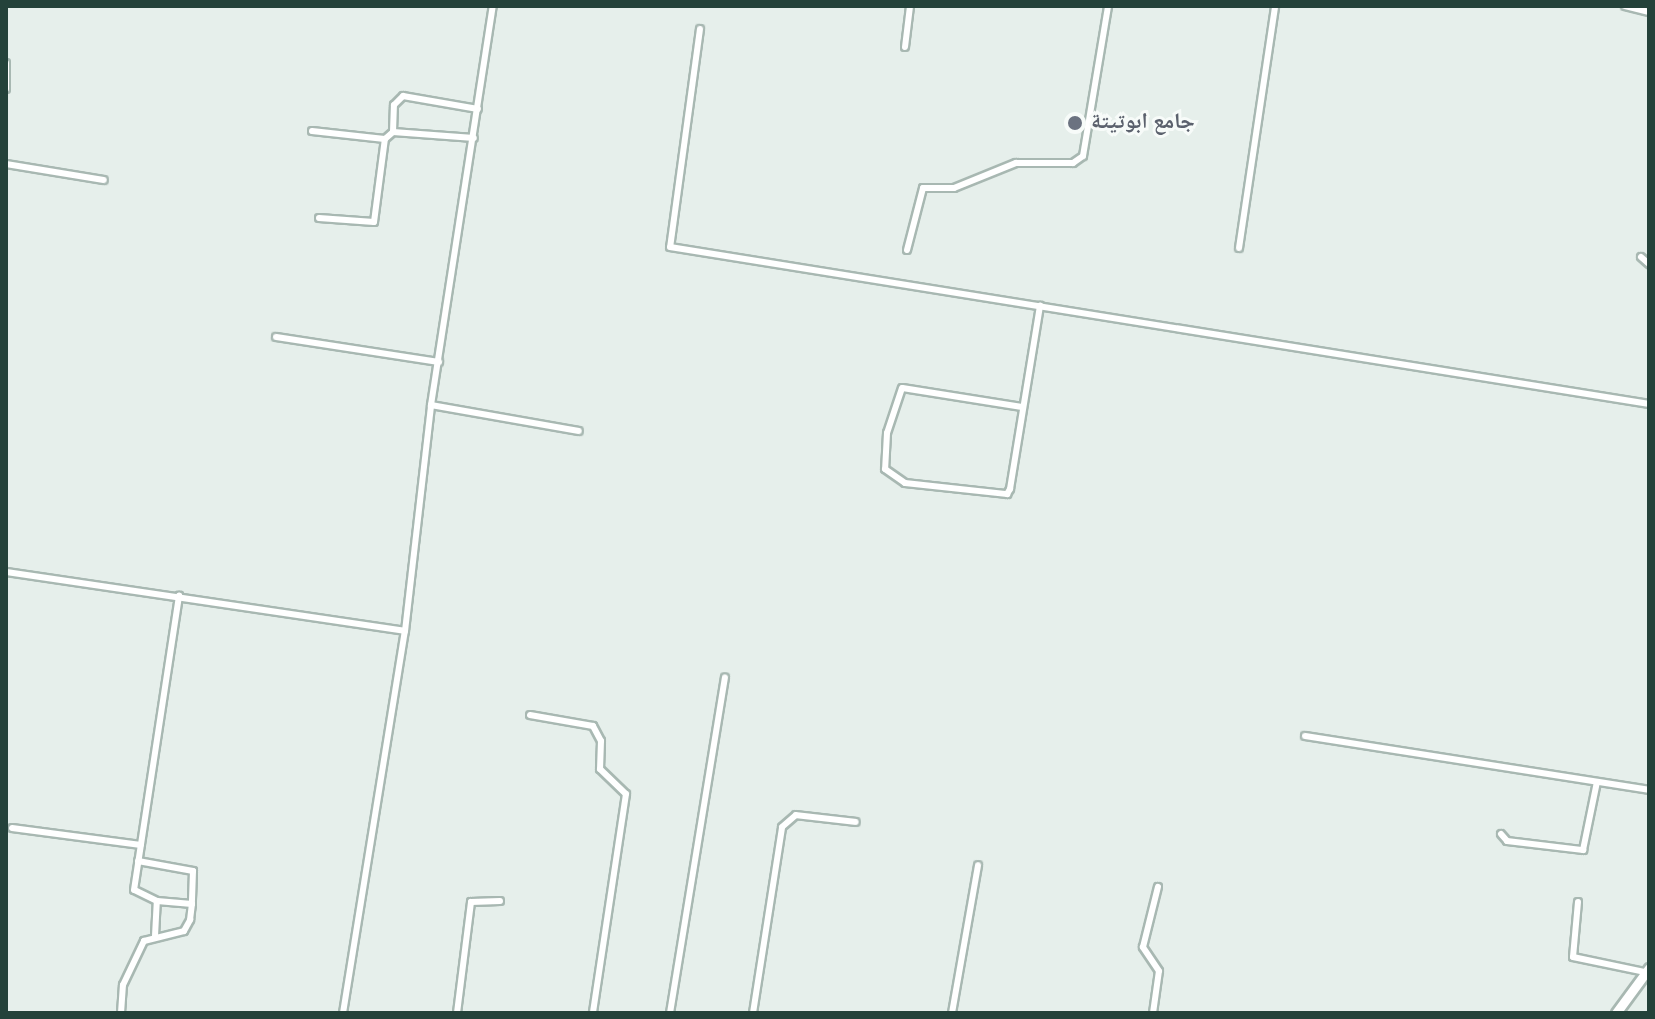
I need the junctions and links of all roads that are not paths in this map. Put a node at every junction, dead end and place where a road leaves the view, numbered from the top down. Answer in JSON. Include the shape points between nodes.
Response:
{"nodes":[{"id":1,"x":493,"y":6,"type":"edge"},
{"id":2,"x":910,"y":6,"type":"edge"},
{"id":3,"x":1108,"y":6,"type":"edge"},
{"id":4,"x":1275,"y":6,"type":"edge"},
{"id":5,"x":1625,"y":6,"type":"edge"},
{"id":6,"x":1649,"y":12,"type":"edge"},
{"id":7,"x":700,"y":29,"type":"dead end"},
{"id":8,"x":905,"y":47,"type":"dead end"},
{"id":9,"x":6,"y":63,"type":"edge"},
{"id":10,"x":6,"y":89,"type":"edge"},
{"id":11,"x":478,"y":109,"type":"junction"},
{"id":12,"x":312,"y":131,"type":"dead end"},
{"id":13,"x":393,"y":132,"type":"junction"},
{"id":14,"x":474,"y":138,"type":"junction"},
{"id":15,"x":385,"y":139,"type":"junction"},
{"id":16,"x":6,"y":164,"type":"edge"},
{"id":17,"x":104,"y":180,"type":"dead end"},
{"id":18,"x":319,"y":218,"type":"dead end"},
{"id":19,"x":1239,"y":248,"type":"dead end"},
{"id":20,"x":907,"y":250,"type":"dead end"},
{"id":21,"x":1641,"y":257,"type":"dead end"},
{"id":22,"x":1649,"y":264,"type":"edge"},
{"id":23,"x":1040,"y":305,"type":"junction"},
{"id":24,"x":276,"y":337,"type":"dead end"},
{"id":25,"x":439,"y":362,"type":"junction"},
{"id":26,"x":1649,"y":404,"type":"edge"},
{"id":27,"x":431,"y":405,"type":"junction"},
{"id":28,"x":1022,"y":407,"type":"junction"},
{"id":29,"x":579,"y":431,"type":"dead end"},
{"id":30,"x":6,"y":572,"type":"edge"},
{"id":31,"x":179,"y":595,"type":"junction"},
{"id":32,"x":405,"y":631,"type":"junction"},
{"id":33,"x":725,"y":677,"type":"dead end"},
{"id":34,"x":530,"y":715,"type":"dead end"},
{"id":35,"x":1305,"y":736,"type":"dead end"},
{"id":36,"x":1597,"y":782,"type":"junction"},
{"id":37,"x":1649,"y":790,"type":"edge"},
{"id":38,"x":856,"y":822,"type":"dead end"},
{"id":39,"x":12,"y":828,"type":"dead end"},
{"id":40,"x":1501,"y":834,"type":"dead end"},
{"id":41,"x":141,"y":845,"type":"junction"},
{"id":42,"x":138,"y":861,"type":"junction"},
{"id":43,"x":978,"y":865,"type":"dead end"},
{"id":44,"x":1158,"y":887,"type":"dead end"},
{"id":45,"x":157,"y":901,"type":"junction"},
{"id":46,"x":500,"y":901,"type":"dead end"},
{"id":47,"x":1578,"y":902,"type":"dead end"},
{"id":48,"x":192,"y":904,"type":"junction"},
{"id":49,"x":155,"y":936,"type":"junction"},
{"id":50,"x":1647,"y":970,"type":"edge"},
{"id":51,"x":121,"y":1013,"type":"edge"},
{"id":52,"x":343,"y":1013,"type":"edge"},
{"id":53,"x":457,"y":1013,"type":"edge"},
{"id":54,"x":593,"y":1013,"type":"edge"},
{"id":55,"x":670,"y":1013,"type":"edge"},
{"id":56,"x":753,"y":1013,"type":"edge"},
{"id":57,"x":952,"y":1013,"type":"edge"},
{"id":58,"x":1153,"y":1013,"type":"edge"},
{"id":59,"x":1616,"y":1013,"type":"edge"}],
"edges":[{"from":1,"to":11,"type":"street"},
{"from":2,"to":8,"type":"street"},
{"from":3,"to":20,"type":"street","via":[[1083,156],[1073,163],[1016,163],[954,188],[923,188]]},
{"from":4,"to":19,"type":"street"},
{"from":5,"to":6,"type":"street"},
{"from":7,"to":23,"type":"street","via":[[670,247]]},
{"from":9,"to":10,"type":"street"},
{"from":11,"to":13,"type":"street","via":[[403,96],[394,105]]},
{"from":11,"to":14,"type":"street"},
{"from":12,"to":15,"type":"street"},
{"from":13,"to":14,"type":"street"},
{"from":13,"to":15,"type":"street"},
{"from":14,"to":25,"type":"street"},
{"from":15,"to":18,"type":"street","via":[[374,222]]},
{"from":16,"to":17,"type":"street"},
{"from":21,"to":22,"type":"street"},
{"from":23,"to":26,"type":"street"},
{"from":23,"to":28,"type":"street"},
{"from":24,"to":25,"type":"street"},
{"from":25,"to":27,"type":"street"},
{"from":27,"to":29,"type":"street"},
{"from":27,"to":32,"type":"street"},
{"from":28,"to":28,"type":"street","via":[[1007,494],[905,483],[885,469],[887,433],[902,388]]},
{"from":30,"to":31,"type":"street"},
{"from":31,"to":32,"type":"street"},
{"from":31,"to":41,"type":"street"},
{"from":32,"to":52,"type":"street"},
{"from":33,"to":55,"type":"street"},
{"from":34,"to":54,"type":"street","via":[[593,726],[601,741],[600,769],[626,794]]},
{"from":35,"to":36,"type":"street"},
{"from":36,"to":37,"type":"street"},
{"from":36,"to":40,"type":"street","via":[[1583,850],[1507,841]]},
{"from":38,"to":56,"type":"street","via":[[796,815],[782,827]]},
{"from":39,"to":41,"type":"street"},
{"from":41,"to":42,"type":"street"},
{"from":42,"to":45,"type":"street","via":[[134,890]]},
{"from":42,"to":48,"type":"street","via":[[193,871]]},
{"from":43,"to":57,"type":"street"},
{"from":44,"to":58,"type":"street","via":[[1143,947],[1159,971]]},
{"from":45,"to":48,"type":"street"},
{"from":45,"to":49,"type":"street"},
{"from":46,"to":53,"type":"street","via":[[471,902]]},
{"from":47,"to":50,"type":"street","via":[[1573,957]]},
{"from":48,"to":49,"type":"street","via":[[184,931]]},
{"from":49,"to":51,"type":"street","via":[[144,941],[128,973]]},
{"from":50,"to":59,"type":"street"}]}
